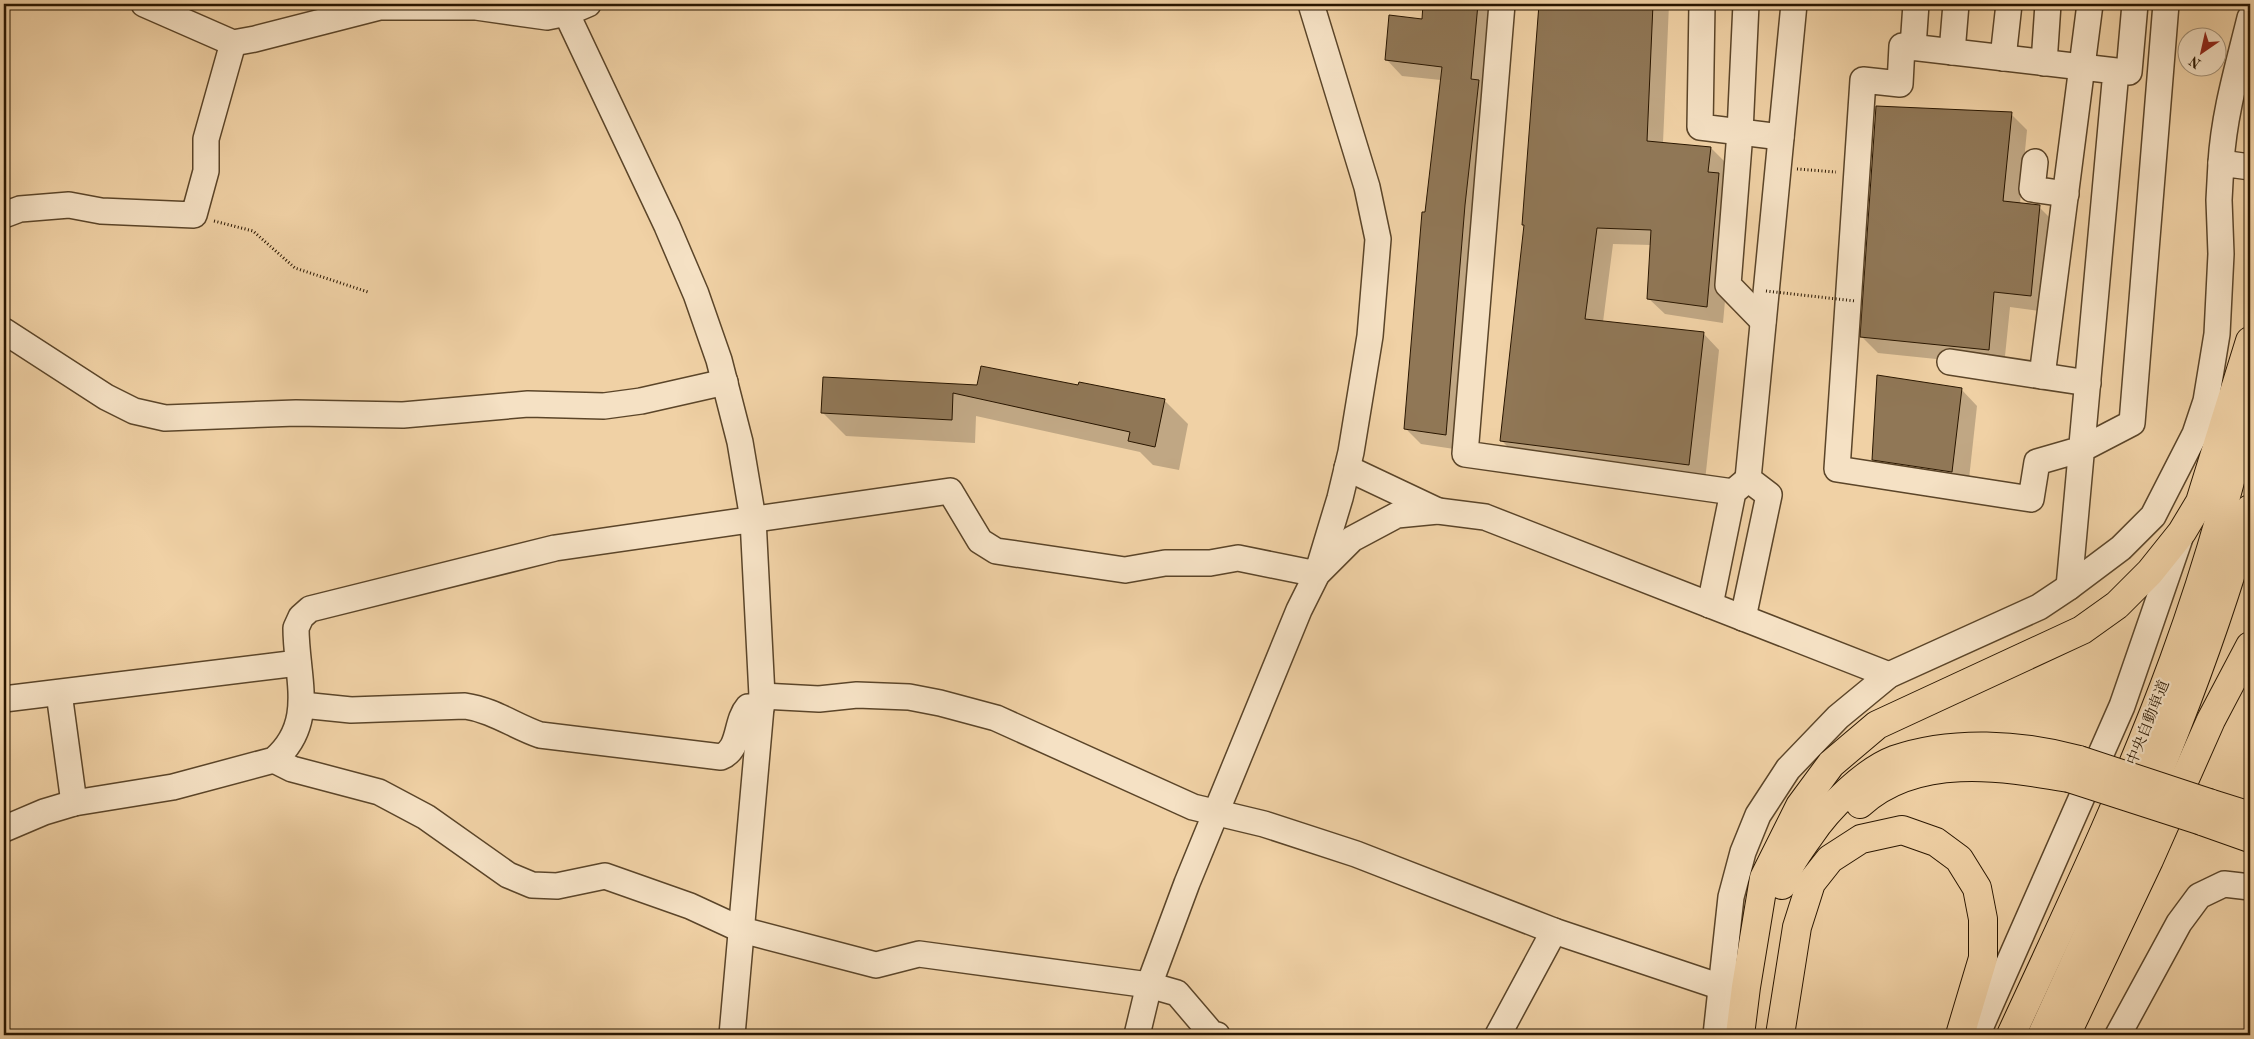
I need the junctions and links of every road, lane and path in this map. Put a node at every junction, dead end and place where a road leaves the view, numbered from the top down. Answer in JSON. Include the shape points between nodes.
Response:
{"nodes":[{"id":1,"x":144,"y":4,"type":"edge"},
{"id":2,"x":1311,"y":4,"type":"edge"},
{"id":3,"x":1502,"y":4,"type":"edge"},
{"id":4,"x":1702,"y":4,"type":"edge"},
{"id":5,"x":1746,"y":4,"type":"edge"},
{"id":6,"x":1794,"y":4,"type":"edge"},
{"id":7,"x":1916,"y":4,"type":"edge"},
{"id":8,"x":1956,"y":4,"type":"edge"},
{"id":9,"x":2009,"y":4,"type":"edge"},
{"id":10,"x":2048,"y":4,"type":"edge"},
{"id":11,"x":2090,"y":4,"type":"edge"},
{"id":12,"x":2135,"y":4,"type":"edge"},
{"id":13,"x":2166,"y":4,"type":"edge"},
{"id":14,"x":572,"y":7,"type":"edge"},
{"id":15,"x":2250,"y":18,"type":"edge"},
{"id":16,"x":233,"y":43,"type":"junction"},
{"id":17,"x":1913,"y":48,"type":"junction"},
{"id":18,"x":1952,"y":52,"type":"junction"},
{"id":19,"x":2003,"y":58,"type":"junction"},
{"id":20,"x":2044,"y":62,"type":"junction"},
{"id":21,"x":2083,"y":67,"type":"junction"},
{"id":22,"x":2123,"y":71,"type":"junction"},
{"id":23,"x":2160,"y":74,"type":"junction"},
{"id":24,"x":1740,"y":132,"type":"junction"},
{"id":25,"x":1781,"y":137,"type":"junction"},
{"id":26,"x":2035,"y":162,"type":"dead end"},
{"id":27,"x":2221,"y":163,"type":"junction"},
{"id":28,"x":2250,"y":166,"type":"edge"},
{"id":29,"x":1778,"y":167,"type":"junction"},
{"id":30,"x":1857,"y":173,"type":"junction"},
{"id":31,"x":2066,"y":194,"type":"junction"},
{"id":32,"x":4,"y":215,"type":"edge"},
{"id":33,"x":194,"y":215,"type":"junction"},
{"id":34,"x":1766,"y":291,"type":"junction"},
{"id":35,"x":368,"y":292,"type":"dead end"},
{"id":36,"x":1855,"y":301,"type":"dead end"},
{"id":37,"x":1763,"y":321,"type":"junction"},
{"id":38,"x":4,"y":330,"type":"edge"},
{"id":39,"x":2250,"y":342,"type":"edge"},
{"id":40,"x":1950,"y":362,"type":"dead end"},
{"id":41,"x":2042,"y":376,"type":"junction"},
{"id":42,"x":725,"y":382,"type":"junction"},
{"id":43,"x":2088,"y":383,"type":"junction"},
{"id":44,"x":2250,"y":398,"type":"edge"},
{"id":45,"x":2082,"y":449,"type":"junction"},
{"id":46,"x":1347,"y":468,"type":"junction"},
{"id":47,"x":1740,"y":485,"type":"junction"},
{"id":48,"x":2250,"y":510,"type":"edge"},
{"id":49,"x":1438,"y":511,"type":"junction"},
{"id":50,"x":753,"y":519,"type":"junction"},
{"id":51,"x":2182,"y":532,"type":"junction"},
{"id":52,"x":1317,"y":574,"type":"junction"},
{"id":53,"x":2069,"y":587,"type":"junction"},
{"id":54,"x":1710,"y":606,"type":"junction"},
{"id":55,"x":1743,"y":618,"type":"junction"},
{"id":56,"x":2250,"y":646,"type":"edge"},
{"id":57,"x":298,"y":663,"type":"junction"},
{"id":58,"x":1890,"y":675,"type":"junction"},
{"id":59,"x":59,"y":694,"type":"junction"},
{"id":60,"x":4,"y":699,"type":"edge"},
{"id":61,"x":761,"y":702,"type":"junction"},
{"id":62,"x":302,"y":704,"type":"junction"},
{"id":63,"x":274,"y":760,"type":"junction"},
{"id":64,"x":2074,"y":769,"type":"junction"},
{"id":65,"x":74,"y":803,"type":"junction"},
{"id":66,"x":2205,"y":812,"type":"junction"},
{"id":67,"x":1216,"y":813,"type":"junction"},
{"id":68,"x":2250,"y":816,"type":"edge"},
{"id":69,"x":4,"y":829,"type":"edge"},
{"id":70,"x":2250,"y":838,"type":"edge"},
{"id":71,"x":2250,"y":887,"type":"edge"},
{"id":72,"x":742,"y":930,"type":"junction"},
{"id":73,"x":1554,"y":931,"type":"junction"},
{"id":74,"x":1149,"y":985,"type":"junction"},
{"id":75,"x":1721,"y":987,"type":"junction"},
{"id":76,"x":732,"y":1035,"type":"edge"},
{"id":77,"x":1136,"y":1035,"type":"edge"},
{"id":78,"x":1217,"y":1035,"type":"edge"},
{"id":79,"x":1498,"y":1035,"type":"edge"},
{"id":80,"x":1716,"y":1035,"type":"edge"},
{"id":81,"x":1740,"y":1035,"type":"edge"},
{"id":82,"x":1750,"y":1035,"type":"edge"},
{"id":83,"x":1769,"y":1035,"type":"edge"},
{"id":84,"x":1780,"y":1035,"type":"edge"},
{"id":85,"x":1960,"y":1035,"type":"edge"},
{"id":86,"x":1976,"y":1035,"type":"edge"},
{"id":87,"x":2011,"y":1035,"type":"edge"},
{"id":88,"x":2042,"y":1035,"type":"edge"},
{"id":89,"x":2068,"y":1035,"type":"edge"},
{"id":90,"x":2118,"y":1035,"type":"edge"}],
"edges":[{"from":1,"to":16,"type":"street"},
{"from":2,"to":46,"type":"street","via":[[1367,187],[1378,239],[1370,336]]},
{"from":3,"to":47,"type":"street","via":[[1465,454]]},
{"from":4,"to":24,"type":"street","via":[[1700,127]]},
{"from":5,"to":24,"type":"street"},
{"from":6,"to":25,"type":"street"},
{"from":7,"to":17,"type":"street"},
{"from":8,"to":18,"type":"street"},
{"from":9,"to":19,"type":"street"},
{"from":10,"to":20,"type":"street"},
{"from":11,"to":21,"type":"street"},
{"from":12,"to":22,"type":"street"},
{"from":13,"to":23,"type":"street"},
{"from":14,"to":16,"type":"street","via":[[547,17],[476,7],[380,7]]},
{"from":14,"to":42,"type":"street","via":[[696,294]]},
{"from":15,"to":27,"type":"street","via":[[2227,108]]},
{"from":16,"to":33,"type":"street","via":[[206,139],[206,171]]},
{"from":17,"to":18,"type":"street"},
{"from":17,"to":30,"type":"street","via":[[1902,46],[1900,84],[1863,80]]},
{"from":18,"to":19,"type":"street"},
{"from":19,"to":20,"type":"street"},
{"from":20,"to":21,"type":"street"},
{"from":21,"to":22,"type":"street"},
{"from":21,"to":31,"type":"street"},
{"from":22,"to":23,"type":"street"},
{"from":22,"to":43,"type":"street"},
{"from":23,"to":45,"type":"street","via":[[2132,422]]},
{"from":24,"to":25,"type":"street"},
{"from":24,"to":37,"type":"street","via":[[1728,285]]},
{"from":25,"to":29,"type":"street"},
{"from":26,"to":31,"type":"street","via":[[2032,189]]},
{"from":27,"to":28,"type":"street"},
{"from":27,"to":53,"type":"street","via":[[2217,334],[2206,400],[2195,434],[2153,516],[2121,548]]},
{"from":29,"to":30,"type":"path"},
{"from":29,"to":34,"type":"street"},
{"from":30,"to":45,"type":"street","via":[[1837,469],[2031,499],[2037,462]]},
{"from":31,"to":41,"type":"street"},
{"from":32,"to":33,"type":"street","via":[[20,210],[69,205],[101,211]]},
{"from":33,"to":35,"type":"path","via":[[253,231],[295,268]]},
{"from":34,"to":36,"type":"path","bridge":true},
{"from":34,"to":37,"type":"street"},
{"from":37,"to":47,"type":"street"},
{"from":38,"to":42,"type":"street","via":[[106,397],[134,411],[165,418],[403,415],[528,404],[604,406]]},
{"from":39,"to":51,"type":"highway","via":[[2200,502]]},
{"from":40,"to":41,"type":"street"},
{"from":41,"to":43,"type":"street"},
{"from":42,"to":50,"type":"street","via":[[740,442]]},
{"from":43,"to":45,"type":"street"},
{"from":44,"to":87,"type":"highway","name":"中央自動車道","via":[[2207,561],[2174,659],[2140,746]]},
{"from":45,"to":53,"type":"street"},
{"from":46,"to":49,"type":"street"},
{"from":46,"to":52,"type":"street"},
{"from":47,"to":54,"type":"street"},
{"from":47,"to":55,"type":"street","via":[[1769,495]]},
{"from":48,"to":88,"type":"highway","name":"中央自動車道","via":[[2213,630],[2166,756]]},
{"from":49,"to":52,"type":"street","via":[[1397,515],[1352,539]]},
{"from":49,"to":54,"type":"street","via":[[1486,518]]},
{"from":50,"to":52,"type":"street","via":[[950,492],[980,541],[996,550],[1125,570],[1165,563],[1210,563],[1238,558]]},
{"from":50,"to":57,"type":"street","via":[[555,548],[310,609],[296,628]]},
{"from":50,"to":61,"type":"street"},
{"from":51,"to":81,"type":"highway","via":[[2150,572],[2117,605],[2082,630],[1877,725],[1831,764],[1800,806],[1764,878]]},
{"from":51,"to":86,"type":"street","via":[[2122,706]]},
{"from":52,"to":67,"type":"street","via":[[1299,610]]},
{"from":53,"to":58,"type":"street","via":[[2039,607]]},
{"from":54,"to":55,"type":"street"},
{"from":55,"to":58,"type":"street"},
{"from":56,"to":89,"type":"highway","via":[[2211,720]]},
{"from":57,"to":59,"type":"street"},
{"from":57,"to":62,"type":"street"},
{"from":58,"to":75,"type":"street","via":[[1838,717],[1788,769],[1758,815],[1743,852],[1731,897]]},
{"from":59,"to":60,"type":"street"},
{"from":59,"to":65,"type":"street"},
{"from":61,"to":62,"type":"street","via":[[748,707],[741,715],[734,746],[729,754],[721,757],[540,735],[496,714],[465,706],[351,710]]},
{"from":61,"to":67,"type":"street","via":[[857,695],[940,702],[996,718],[1193,807]]},
{"from":61,"to":72,"type":"street"},
{"from":62,"to":63,"type":"street","via":[[293,739]]},
{"from":63,"to":65,"type":"street","via":[[173,787]]},
{"from":63,"to":72,"type":"street","via":[[292,769],[379,792],[426,818],[508,875],[532,885],[557,886],[605,876],[690,906]]},
{"from":64,"to":66,"type":"highway","bridge":true},
{"from":64,"to":82,"type":"highway","via":[[2052,752],[1998,748],[1940,749],[1893,761],[1854,786],[1821,819],[1786,871],[1760,976]]},
{"from":64,"to":83,"type":"highway","via":[[1952,767],[1903,778],[1867,797],[1824,837],[1797,877],[1779,940]]},
{"from":65,"to":69,"type":"street"},
{"from":66,"to":68,"type":"highway"},
{"from":66,"to":70,"type":"highway"},
{"from":67,"to":73,"type":"street","via":[[1264,824],[1356,854]]},
{"from":67,"to":74,"type":"street"},
{"from":71,"to":90,"type":"street","via":[[2224,884],[2199,896],[2179,923]]},
{"from":72,"to":74,"type":"street","via":[[876,966],[919,954]]},
{"from":72,"to":76,"type":"street"},
{"from":73,"to":75,"type":"street"},
{"from":73,"to":79,"type":"street"},
{"from":74,"to":77,"type":"street"},
{"from":74,"to":78,"type":"street","via":[[1177,993],[1212,1034]]},
{"from":75,"to":80,"type":"street"},
{"from":84,"to":85,"type":"highway","via":[[1797,927],[1811,883],[1830,859],[1861,839],[1902,830],[1936,842],[1959,859],[1977,888],[1983,919],[1983,958]]}]}
